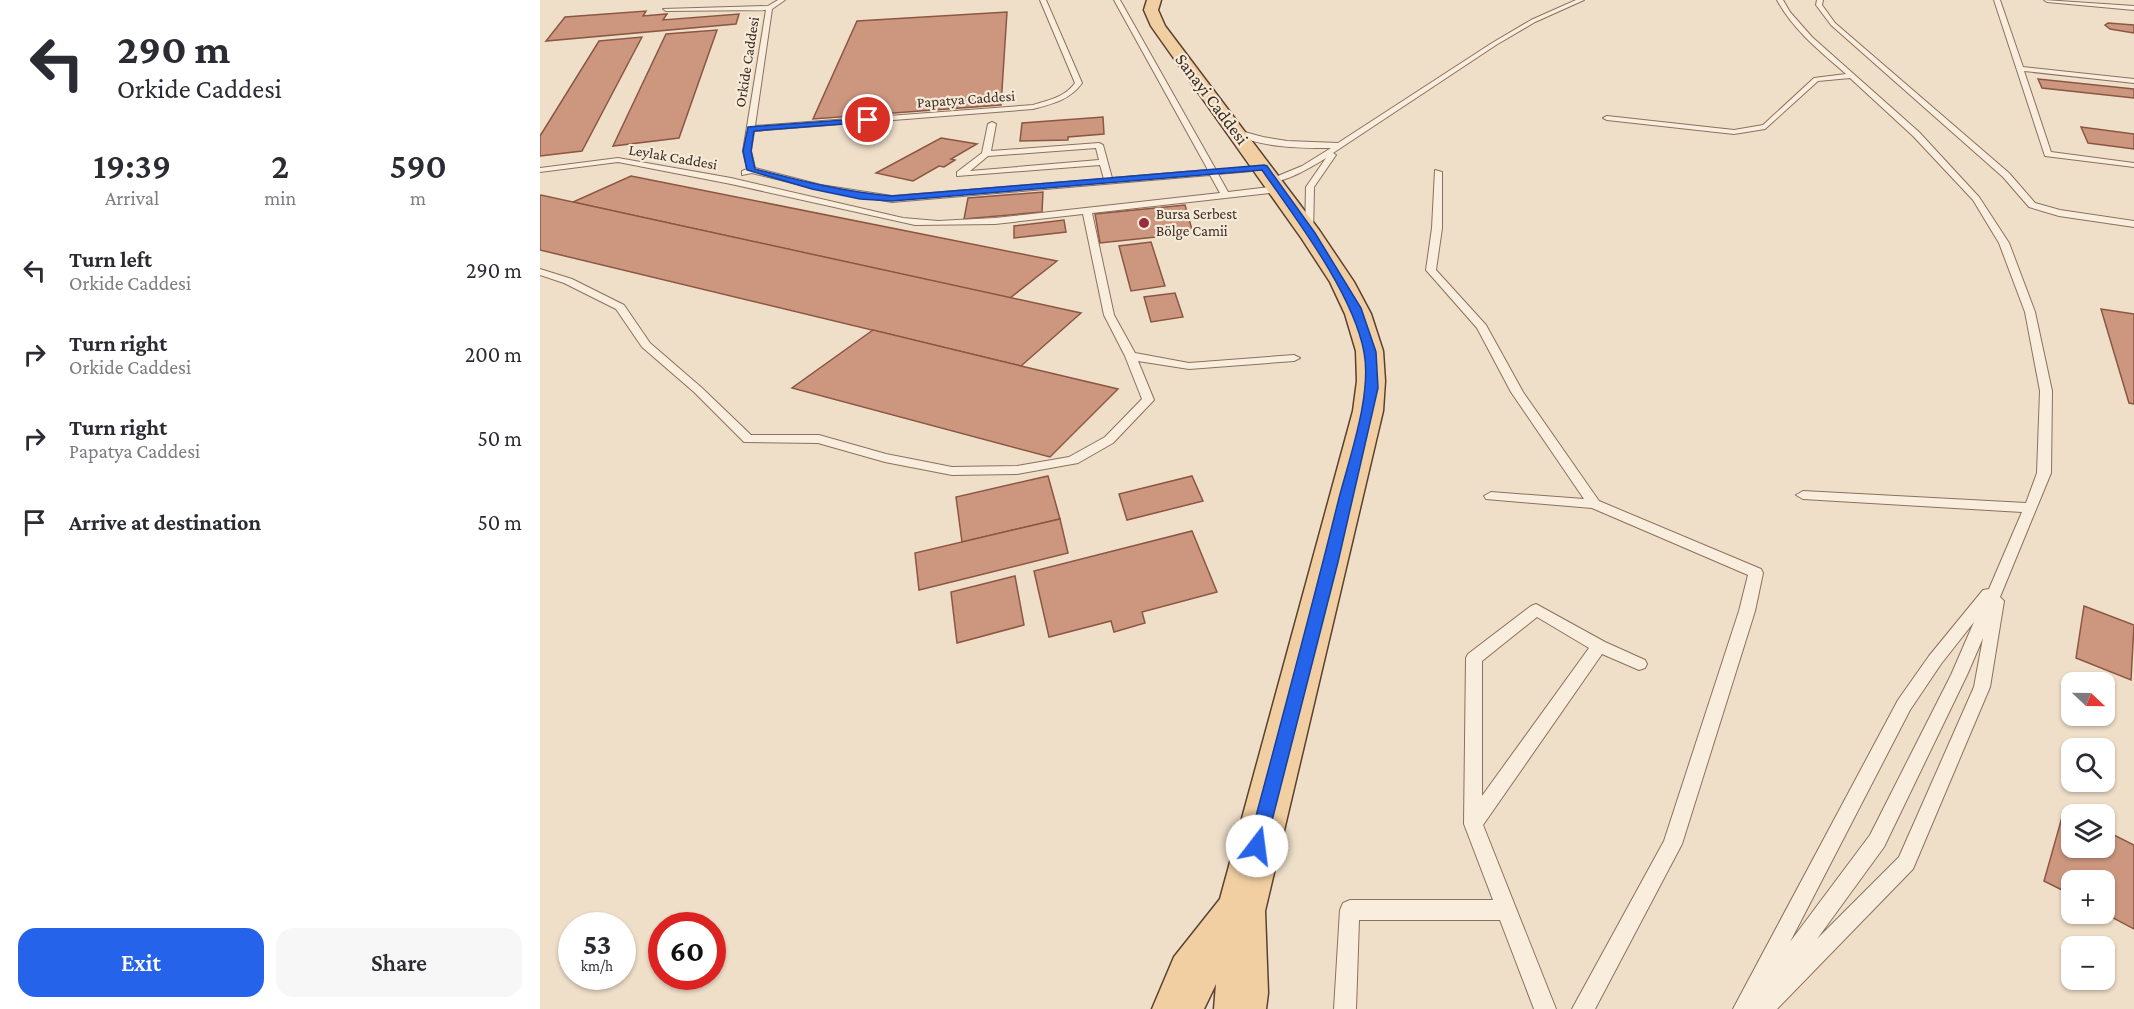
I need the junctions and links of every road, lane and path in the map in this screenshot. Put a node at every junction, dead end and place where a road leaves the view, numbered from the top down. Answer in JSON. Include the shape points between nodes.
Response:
{"nodes":[{"id":1,"x":782,"y":0,"type":"edge"},
{"id":2,"x":1043,"y":0,"type":"edge"},
{"id":3,"x":1117,"y":0,"type":"edge"},
{"id":4,"x":1154,"y":0,"type":"edge"},
{"id":5,"x":1581,"y":0,"type":"edge"},
{"id":6,"x":1780,"y":0,"type":"edge"},
{"id":7,"x":1820,"y":0,"type":"edge"},
{"id":8,"x":1997,"y":0,"type":"edge"},
{"id":9,"x":2047,"y":0,"type":"edge"},
{"id":10,"x":2110,"y":0,"type":"edge"},
{"id":11,"x":2134,"y":2,"type":"edge"},
{"id":12,"x":769,"y":8,"type":"junction"},
{"id":13,"x":2134,"y":8,"type":"edge"},
{"id":14,"x":666,"y":9,"type":"dead end"},
{"id":15,"x":2020,"y":69,"type":"junction"},
{"id":16,"x":1850,"y":76,"type":"junction"},
{"id":17,"x":2134,"y":81,"type":"edge"},
{"id":18,"x":1607,"y":118,"type":"dead end"},
{"id":19,"x":1714,"y":121,"type":"dead end"},
{"id":20,"x":992,"y":124,"type":"dead end"},
{"id":21,"x":1762,"y":127,"type":"junction"},
{"id":22,"x":751,"y":129,"type":"junction"},
{"id":23,"x":1237,"y":132,"type":"junction"},
{"id":24,"x":1342,"y":145,"type":"junction"},
{"id":25,"x":986,"y":154,"type":"junction"},
{"id":26,"x":1104,"y":162,"type":"junction"},
{"id":27,"x":2134,"y":165,"type":"edge"},
{"id":28,"x":540,"y":170,"type":"edge"},
{"id":29,"x":752,"y":170,"type":"junction"},
{"id":30,"x":1214,"y":172,"type":"junction"},
{"id":31,"x":1438,"y":172,"type":"dead end"},
{"id":32,"x":1272,"y":179,"type":"junction"},
{"id":33,"x":730,"y":181,"type":"junction"},
{"id":34,"x":1109,"y":181,"type":"junction"},
{"id":35,"x":1225,"y":194,"type":"junction"},
{"id":36,"x":1087,"y":210,"type":"junction"},
{"id":37,"x":2134,"y":224,"type":"edge"},
{"id":38,"x":1310,"y":233,"type":"junction"},
{"id":39,"x":540,"y":272,"type":"edge"},
{"id":40,"x":1131,"y":356,"type":"junction"},
{"id":41,"x":1294,"y":358,"type":"dead end"},
{"id":42,"x":1803,"y":495,"type":"dead end"},
{"id":43,"x":1491,"y":496,"type":"dead end"},
{"id":44,"x":1594,"y":504,"type":"junction"},
{"id":45,"x":2031,"y":508,"type":"junction"},
{"id":46,"x":2001,"y":578,"type":"junction"},
{"id":47,"x":1599,"y":646,"type":"junction"},
{"id":48,"x":1639,"y":664,"type":"dead end"},
{"id":49,"x":1473,"y":824,"type":"junction"},
{"id":50,"x":1506,"y":910,"type":"junction"},
{"id":51,"x":1241,"y":911,"type":"junction"},
{"id":52,"x":1178,"y":1009,"type":"edge"},
{"id":53,"x":1240,"y":1009,"type":"edge"},
{"id":54,"x":1345,"y":1009,"type":"edge"},
{"id":55,"x":1545,"y":1009,"type":"edge"},
{"id":56,"x":1583,"y":1009,"type":"edge"},
{"id":57,"x":1744,"y":1009,"type":"edge"},
{"id":58,"x":1753,"y":1009,"type":"edge"},
{"id":59,"x":1762,"y":1009,"type":"edge"}],
"edges":[{"from":1,"to":12,"type":"lane","name":"Orkide Caddesi"},
{"from":2,"to":22,"type":"lane","name":"Papatya Caddesi","via":[[1079,82],[1073,92],[1056,100],[1033,107]]},
{"from":3,"to":30,"type":"lane"},
{"from":4,"to":23,"type":"main road","name":"Sanayi Caddesi","via":[[1150,7],[1153,18]]},
{"from":5,"to":24,"type":"lane","via":[[1494,44]]},
{"from":6,"to":16,"type":"lane","via":[[1802,29]]},
{"from":7,"to":37,"type":"lane","via":[[1819,5],[1833,24],[2006,175],[2032,205]]},
{"from":8,"to":15,"type":"lane"},
{"from":9,"to":13,"type":"lane"},
{"from":10,"to":11,"type":"lane"},
{"from":12,"to":14,"type":"lane"},
{"from":12,"to":22,"type":"lane","name":"Orkide Caddesi"},
{"from":15,"to":17,"type":"lane"},
{"from":15,"to":27,"type":"lane","via":[[2048,154]]},
{"from":16,"to":21,"type":"lane","via":[[1816,79]]},
{"from":16,"to":45,"type":"lane","via":[[1916,134],[1976,200],[2004,243],[2030,312],[2046,391],[2044,473]]},
{"from":18,"to":21,"type":"lane","via":[[1734,132]]},
{"from":19,"to":21,"type":"lane"},
{"from":20,"to":25,"type":"lane"},
{"from":22,"to":29,"type":"lane","name":"Orkide Caddesi","via":[[747,151]]},
{"from":23,"to":24,"type":"lane","via":[[1280,144]]},
{"from":23,"to":32,"type":"main road","name":"Sanayi Caddesi"},
{"from":24,"to":32,"type":"lane","via":[[1305,168]]},
{"from":24,"to":38,"type":"lane","via":[[1310,187]]},
{"from":25,"to":26,"type":"lane","via":[[1099,145]]},
{"from":25,"to":26,"type":"lane","via":[[960,174]]},
{"from":26,"to":34,"type":"lane"},
{"from":28,"to":33,"type":"lane","name":"Leylak Caddesi","via":[[618,160]]},
{"from":29,"to":33,"type":"lane"},
{"from":29,"to":34,"type":"lane","via":[[812,187],[892,199]]},
{"from":30,"to":32,"type":"lane"},
{"from":30,"to":34,"type":"lane"},
{"from":30,"to":35,"type":"lane"},
{"from":31,"to":44,"type":"lane","via":[[1431,270],[1482,327],[1517,392]]},
{"from":32,"to":35,"type":"lane"},
{"from":32,"to":38,"type":"main road","name":"Sanayi Caddesi"},
{"from":33,"to":36,"type":"lane","via":[[924,223],[954,224]]},
{"from":35,"to":36,"type":"lane"},
{"from":36,"to":40,"type":"lane","via":[[1110,315]]},
{"from":38,"to":51,"type":"main road","name":"Sanayi Caddesi","via":[[1360,319],[1370,352],[1372,388]]},
{"from":39,"to":40,"type":"lane","via":[[620,307],[646,345],[748,439],[819,439],[885,458],[952,471],[1017,470],[1074,460],[1109,440],[1148,400]]},
{"from":40,"to":41,"type":"lane","via":[[1189,366]]},
{"from":42,"to":45,"type":"lane"},
{"from":43,"to":44,"type":"lane"},
{"from":44,"to":56,"type":"lane","via":[[1756,573],[1673,844]]},
{"from":45,"to":46,"type":"lane"},
{"from":46,"to":57,"type":"lane","via":[[1904,705]]},
{"from":46,"to":58,"type":"lane","via":[[1959,675],[1877,841]]},
{"from":46,"to":59,"type":"lane","via":[[1983,687],[1906,863]]},
{"from":47,"to":48,"type":"lane"},
{"from":47,"to":49,"type":"lane"},
{"from":47,"to":49,"type":"lane","via":[[1536,610],[1474,658]]},
{"from":49,"to":50,"type":"lane"},
{"from":50,"to":54,"type":"lane","via":[[1350,910]]},
{"from":50,"to":55,"type":"lane"},
{"from":51,"to":52,"type":"main road","via":[[1192,975]]},
{"from":51,"to":53,"type":"main road"}]}
